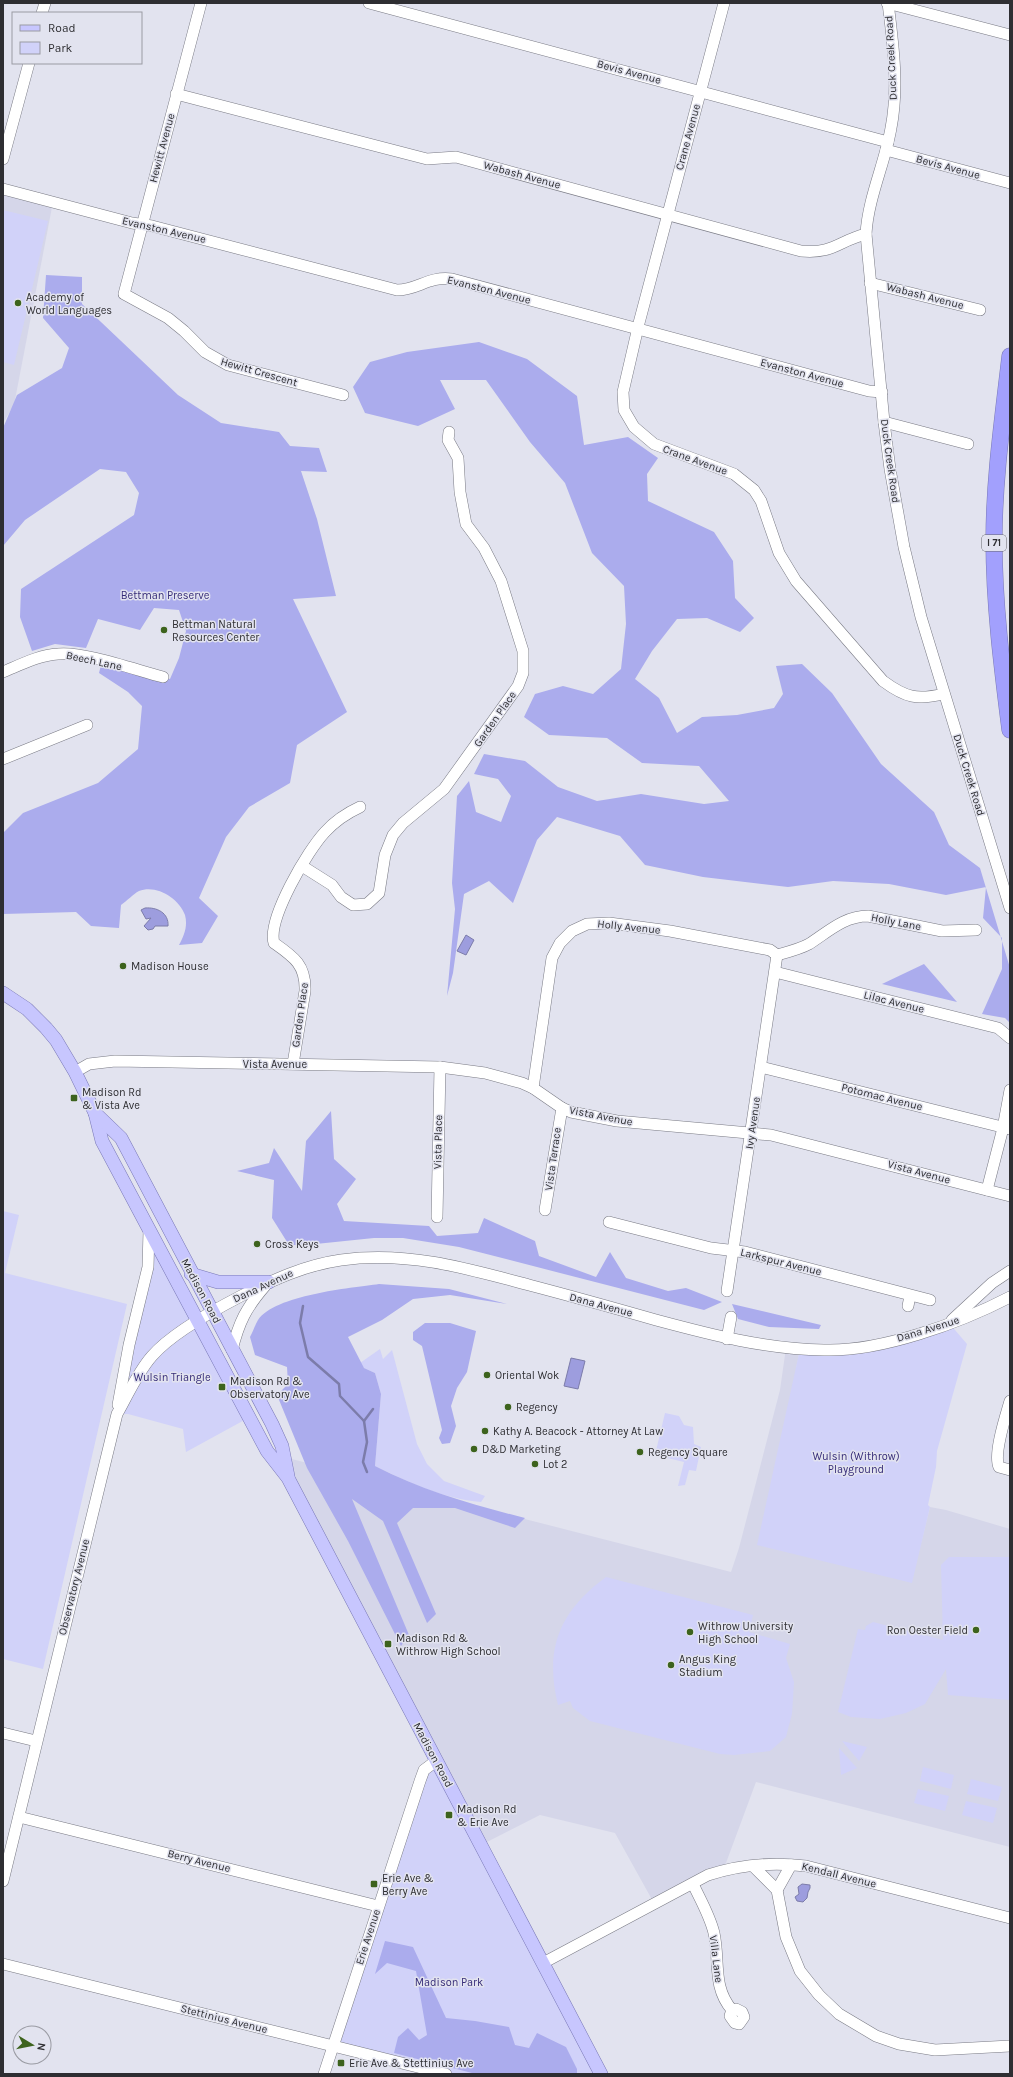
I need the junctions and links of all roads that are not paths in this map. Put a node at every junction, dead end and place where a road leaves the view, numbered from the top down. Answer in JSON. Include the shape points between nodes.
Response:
{"nodes":[{"id":1,"x":201,"y":3,"type":"edge"},
{"id":2,"x":369,"y":3,"type":"edge"},
{"id":3,"x":724,"y":3,"type":"edge"},
{"id":4,"x":888,"y":3,"type":"edge"},
{"id":5,"x":1010,"y":34,"type":"edge"},
{"id":6,"x":29,"y":64,"type":"edge"},
{"id":7,"x":700,"y":92,"type":"junction"},
{"id":8,"x":176,"y":94,"type":"junction"},
{"id":9,"x":887,"y":146,"type":"junction"},
{"id":10,"x":3,"y":159,"type":"edge"},
{"id":11,"x":1010,"y":183,"type":"edge"},
{"id":12,"x":3,"y":190,"type":"edge"},
{"id":13,"x":668,"y":214,"type":"junction"},
{"id":14,"x":142,"y":224,"type":"junction"},
{"id":15,"x":866,"y":234,"type":"junction"},
{"id":16,"x":870,"y":283,"type":"junction"},
{"id":17,"x":124,"y":294,"type":"joint"},
{"id":18,"x":980,"y":310,"type":"dead end"},
{"id":19,"x":638,"y":330,"type":"junction"},
{"id":20,"x":1010,"y":356,"type":"edge"},
{"id":21,"x":882,"y":392,"type":"junction"},
{"id":22,"x":343,"y":395,"type":"dead end"},
{"id":23,"x":884,"y":422,"type":"junction"},
{"id":24,"x":449,"y":432,"type":"dead end"},
{"id":25,"x":968,"y":444,"type":"dead end"},
{"id":26,"x":3,"y":672,"type":"edge"},
{"id":27,"x":163,"y":677,"type":"dead end"},
{"id":28,"x":944,"y":694,"type":"junction"},
{"id":29,"x":87,"y":725,"type":"dead end"},
{"id":30,"x":1010,"y":730,"type":"edge"},
{"id":31,"x":3,"y":759,"type":"edge"},
{"id":32,"x":360,"y":807,"type":"dead end"},
{"id":33,"x":302,"y":866,"type":"junction"},
{"id":34,"x":1010,"y":908,"type":"edge"},
{"id":35,"x":976,"y":930,"type":"dead end"},
{"id":36,"x":777,"y":955,"type":"junction"},
{"id":37,"x":775,"y":972,"type":"junction"},
{"id":38,"x":3,"y":993,"type":"edge"},
{"id":39,"x":1010,"y":1038,"type":"edge"},
{"id":40,"x":293,"y":1064,"type":"junction"},
{"id":41,"x":440,"y":1067,"type":"junction"},
{"id":42,"x":761,"y":1067,"type":"junction"},
{"id":43,"x":75,"y":1072,"type":"junction"},
{"id":44,"x":533,"y":1088,"type":"junction"},
{"id":45,"x":1010,"y":1090,"type":"edge"},
{"id":46,"x":562,"y":1108,"type":"junction"},
{"id":47,"x":95,"y":1113,"type":"junction"},
{"id":48,"x":1008,"y":1127,"type":"edge"},
{"id":49,"x":752,"y":1132,"type":"junction"},
{"id":50,"x":987,"y":1190,"type":"junction"},
{"id":51,"x":1010,"y":1196,"type":"edge"},
{"id":52,"x":134,"y":1203,"type":"junction"},
{"id":53,"x":546,"y":1210,"type":"dead end"},
{"id":54,"x":437,"y":1217,"type":"dead end"},
{"id":55,"x":609,"y":1222,"type":"dead end"},
{"id":56,"x":148,"y":1231,"type":"junction"},
{"id":57,"x":734,"y":1251,"type":"junction"},
{"id":58,"x":1010,"y":1271,"type":"edge"},
{"id":59,"x":191,"y":1274,"type":"junction"},
{"id":60,"x":269,"y":1282,"type":"junction"},
{"id":61,"x":727,"y":1291,"type":"dead end"},
{"id":62,"x":1010,"y":1297,"type":"edge"},
{"id":63,"x":930,"y":1300,"type":"dead end"},
{"id":64,"x":211,"y":1312,"type":"junction"},
{"id":65,"x":731,"y":1317,"type":"dead end"},
{"id":66,"x":197,"y":1322,"type":"junction"},
{"id":67,"x":949,"y":1323,"type":"junction"},
{"id":68,"x":727,"y":1339,"type":"junction"},
{"id":69,"x":232,"y":1350,"type":"junction"},
{"id":70,"x":1010,"y":1401,"type":"edge"},
{"id":71,"x":117,"y":1414,"type":"junction"},
{"id":72,"x":1010,"y":1470,"type":"edge"},
{"id":73,"x":288,"y":1478,"type":"junction"},
{"id":74,"x":3,"y":1734,"type":"edge"},
{"id":75,"x":36,"y":1741,"type":"junction"},
{"id":76,"x":436,"y":1761,"type":"junction"},
{"id":77,"x":19,"y":1817,"type":"junction"},
{"id":78,"x":790,"y":1865,"type":"junction"},
{"id":79,"x":753,"y":1866,"type":"junction"},
{"id":80,"x":3,"y":1880,"type":"edge"},
{"id":81,"x":693,"y":1884,"type":"junction"},
{"id":82,"x":776,"y":1890,"type":"junction"},
{"id":83,"x":378,"y":1906,"type":"junction"},
{"id":84,"x":1010,"y":1918,"type":"edge"},
{"id":85,"x":543,"y":1963,"type":"junction"},
{"id":86,"x":3,"y":1964,"type":"edge"},
{"id":87,"x":732,"y":2010,"type":"dead end"},
{"id":88,"x":333,"y":2046,"type":"junction"},
{"id":89,"x":1010,"y":2046,"type":"edge"},
{"id":90,"x":324,"y":2074,"type":"edge"},
{"id":91,"x":446,"y":2074,"type":"edge"},
{"id":92,"x":601,"y":2074,"type":"edge"}],
"edges":[{"from":1,"to":8,"type":"street","name":"Hewitt Avenue"},
{"from":2,"to":7,"type":"street","name":"Bevis Avenue"},
{"from":3,"to":7,"type":"street","name":"Crane Avenue"},
{"from":4,"to":5,"type":"street"},
{"from":4,"to":9,"type":"street","name":"Duck Creek Road","via":[[894,74],[893,111]]},
{"from":6,"to":10,"type":"street"},
{"from":7,"to":9,"type":"street","name":"Bevis Avenue"},
{"from":7,"to":13,"type":"street","name":"Crane Avenue"},
{"from":8,"to":13,"type":"street","name":"Wabash Avenue","via":[[427,159],[456,157]]},
{"from":8,"to":14,"type":"street","name":"Hewitt Avenue"},
{"from":9,"to":11,"type":"street","name":"Bevis Avenue"},
{"from":9,"to":15,"type":"street","name":"Duck Creek Road","via":[[869,211]]},
{"from":12,"to":14,"type":"street","name":"Evanston Avenue"},
{"from":13,"to":15,"type":"street","name":"Wabash Avenue","via":[[808,251],[827,250],[853,237]]},
{"from":13,"to":19,"type":"street","name":"Crane Avenue"},
{"from":14,"to":17,"type":"street","name":"Hewitt Avenue"},
{"from":14,"to":19,"type":"street","name":"Evanston Avenue","via":[[397,290],[406,290],[437,278],[452,279]]},
{"from":15,"to":16,"type":"street","name":"Duck Creek Road"},
{"from":16,"to":18,"type":"street","name":"Wabash Avenue"},
{"from":16,"to":21,"type":"street","name":"Duck Creek Road"},
{"from":17,"to":22,"type":"street","name":"Hewitt Crescent","via":[[168,318],[205,352],[222,362]]},
{"from":19,"to":21,"type":"street","name":"Evanston Avenue","via":[[869,391]]},
{"from":19,"to":28,"type":"street","name":"Crane Avenue","via":[[623,392],[624,410],[634,427],[661,448],[734,474],[745,481],[761,501],[777,549],[796,581],[883,681],[914,698]]},
{"from":20,"to":30,"type":"highway","number":"I 71","via":[[998,460],[994,540],[997,631]]},
{"from":21,"to":23,"type":"street","name":"Duck Creek Road"},
{"from":23,"to":25,"type":"street"},
{"from":23,"to":28,"type":"street","name":"Duck Creek Road","via":[[904,547]]},
{"from":24,"to":33,"type":"street","name":"Garden Place","via":[[448,440],[458,458],[460,492],[466,524],[484,548],[501,581],[523,651],[523,673],[518,686],[444,789],[403,822],[393,835],[385,855],[379,893],[367,904],[353,905],[341,897],[332,885]]},
{"from":26,"to":27,"type":"street","name":"Beech Lane","via":[[49,655],[64,654]]},
{"from":28,"to":34,"type":"street","name":"Duck Creek Road"},
{"from":29,"to":31,"type":"street"},
{"from":32,"to":33,"type":"street","name":"Garden Place","via":[[325,832]]},
{"from":33,"to":40,"type":"street","name":"Garden Place","via":[[274,923],[272,936],[274,943],[296,960],[306,979]]},
{"from":35,"to":36,"type":"street","name":"Holly Lane","via":[[942,931],[860,916],[825,932],[809,944]]},
{"from":36,"to":37,"type":"street","name":"Ivy Avenue"},
{"from":36,"to":44,"type":"street","name":"Holly Avenue","via":[[770,950],[662,930],[600,922],[579,927],[565,937],[552,958]]},
{"from":37,"to":39,"type":"street","name":"Lilac Avenue","via":[[998,1028]]},
{"from":37,"to":42,"type":"street","name":"Ivy Avenue"},
{"from":38,"to":43,"type":"main road","name":"Madison Road","via":[[27,1009],[46,1028]]},
{"from":40,"to":41,"type":"street","name":"Vista Avenue"},
{"from":40,"to":43,"type":"street","name":"Vista Avenue","via":[[97,1062]]},
{"from":41,"to":44,"type":"street","name":"Vista Avenue","via":[[508,1078]]},
{"from":41,"to":54,"type":"street","name":"Vista Place"},
{"from":42,"to":48,"type":"street","name":"Potomac Avenue"},
{"from":42,"to":49,"type":"street","name":"Ivy Avenue"},
{"from":43,"to":47,"type":"main road","name":"Madison Road"},
{"from":44,"to":46,"type":"street","name":"Vista Avenue"},
{"from":45,"to":48,"type":"street"},
{"from":46,"to":49,"type":"street","name":"Vista Avenue","via":[[617,1121]]},
{"from":46,"to":53,"type":"street","name":"Vista Terrace"},
{"from":47,"to":52,"type":"main road","name":"Madison Road","via":[[102,1141]]},
{"from":47,"to":59,"type":"main road","name":"Madison Road","via":[[121,1138]]},
{"from":48,"to":50,"type":"street"},
{"from":49,"to":50,"type":"street","name":"Vista Avenue","via":[[771,1134]]},
{"from":49,"to":57,"type":"street","name":"Ivy Avenue"},
{"from":50,"to":51,"type":"street","name":"Vista Avenue"},
{"from":52,"to":56,"type":"main road","name":"Madison Road"},
{"from":52,"to":64,"type":"main road","via":[[168,1248],[202,1308]]},
{"from":55,"to":57,"type":"street","name":"Larkspur Avenue","via":[[711,1248]]},
{"from":56,"to":66,"type":"main road","name":"Madison Road"},
{"from":56,"to":71,"type":"street","via":[[148,1267],[129,1345]]},
{"from":57,"to":61,"type":"street","name":"Ivy Avenue"},
{"from":57,"to":63,"type":"street","name":"Larkspur Avenue","via":[[745,1252],[909,1301]]},
{"from":58,"to":67,"type":"street","via":[[992,1283]]},
{"from":59,"to":60,"type":"main road","via":[[218,1282]]},
{"from":59,"to":64,"type":"main road","name":"Madison Road"},
{"from":60,"to":64,"type":"street","name":"Dana Avenue"},
{"from":60,"to":68,"type":"street","name":"Dana Avenue","via":[[315,1266],[359,1258],[391,1257],[450,1264]]},
{"from":60,"to":69,"type":"street","via":[[249,1304],[239,1324]]},
{"from":62,"to":67,"type":"street","name":"Dana Avenue"},
{"from":64,"to":66,"type":"street","name":"Dana Avenue"},
{"from":64,"to":69,"type":"main road","name":"Madison Road"},
{"from":65,"to":68,"type":"street"},
{"from":66,"to":71,"type":"street","name":"Observatory Avenue","via":[[170,1340],[153,1356],[136,1379]]},
{"from":66,"to":73,"type":"main road","name":"Madison Road","via":[[266,1451]]},
{"from":67,"to":68,"type":"street","name":"Dana Avenue","via":[[914,1335],[854,1349],[795,1349]]},
{"from":69,"to":73,"type":"main road","name":"Madison Road","via":[[282,1446]]},
{"from":70,"to":72,"type":"street","via":[[997,1453],[998,1467]]},
{"from":71,"to":75,"type":"street","name":"Observatory Avenue"},
{"from":73,"to":76,"type":"main road","name":"Madison Road"},
{"from":74,"to":75,"type":"street"},
{"from":75,"to":77,"type":"street","name":"Observatory Avenue"},
{"from":76,"to":83,"type":"street","name":"Erie Avenue","via":[[424,1770]]},
{"from":76,"to":85,"type":"main road","name":"Madison Road"},
{"from":77,"to":80,"type":"street","name":"Observatory Avenue"},
{"from":77,"to":83,"type":"street","name":"Berry Avenue"},
{"from":78,"to":79,"type":"street","name":"Kendall Avenue"},
{"from":78,"to":82,"type":"street"},
{"from":78,"to":84,"type":"street","name":"Kendall Avenue","via":[[806,1866]]},
{"from":79,"to":81,"type":"street","name":"Kendall Avenue","via":[[723,1870]]},
{"from":79,"to":82,"type":"street"},
{"from":81,"to":85,"type":"street","name":"Kendall Avenue"},
{"from":81,"to":87,"type":"street","name":"Villa Lane","via":[[714,1932],[723,2000]]},
{"from":82,"to":89,"type":"street","via":[[786,1936],[800,1971],[819,1995],[845,2018],[876,2036],[900,2044],[935,2050]]},
{"from":83,"to":88,"type":"street","name":"Erie Avenue"},
{"from":85,"to":92,"type":"main road","name":"Madison Road"},
{"from":86,"to":88,"type":"street","name":"Stettinius Avenue"},
{"from":88,"to":90,"type":"street","name":"Erie Avenue"},
{"from":88,"to":91,"type":"street","name":"Stettinius Avenue"}]}
